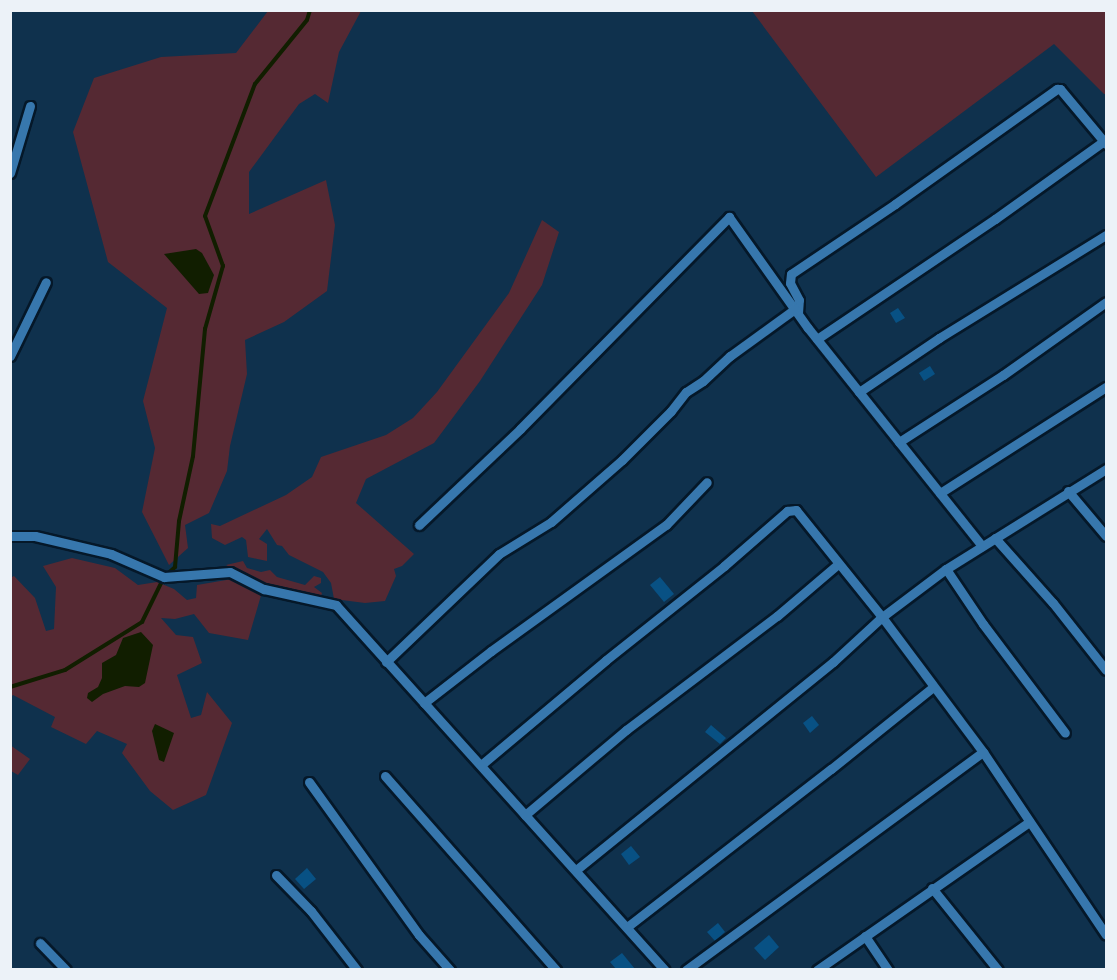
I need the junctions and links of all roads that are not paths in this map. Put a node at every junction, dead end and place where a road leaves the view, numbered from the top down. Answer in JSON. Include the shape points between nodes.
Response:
{"nodes":[{"id":1,"x":30,"y":106,"type":"dead end"},
{"id":2,"x":1105,"y":142,"type":"edge"},
{"id":3,"x":10,"y":172,"type":"edge"},
{"id":4,"x":1107,"y":235,"type":"edge"},
{"id":5,"x":46,"y":282,"type":"dead end"},
{"id":6,"x":1107,"y":302,"type":"edge"},
{"id":7,"x":797,"y":311,"type":"junction"},
{"id":8,"x":817,"y":339,"type":"junction"},
{"id":9,"x":10,"y":356,"type":"edge"},
{"id":10,"x":1107,"y":387,"type":"edge"},
{"id":11,"x":859,"y":392,"type":"junction"},
{"id":12,"x":899,"y":442,"type":"junction"},
{"id":13,"x":1107,"y":469,"type":"edge"},
{"id":14,"x":707,"y":482,"type":"dead end"},
{"id":15,"x":1068,"y":491,"type":"junction"},
{"id":16,"x":940,"y":493,"type":"junction"},
{"id":17,"x":419,"y":525,"type":"dead end"},
{"id":18,"x":10,"y":536,"type":"edge"},
{"id":19,"x":1107,"y":536,"type":"edge"},
{"id":20,"x":995,"y":538,"type":"junction"},
{"id":21,"x":982,"y":546,"type":"junction"},
{"id":22,"x":838,"y":564,"type":"junction"},
{"id":23,"x":946,"y":569,"type":"junction"},
{"id":24,"x":882,"y":617,"type":"junction"},
{"id":25,"x":386,"y":662,"type":"junction"},
{"id":26,"x":1107,"y":670,"type":"edge"},
{"id":27,"x":933,"y":687,"type":"junction"},
{"id":28,"x":424,"y":703,"type":"junction"},
{"id":29,"x":1065,"y":733,"type":"dead end"},
{"id":30,"x":983,"y":752,"type":"junction"},
{"id":31,"x":481,"y":765,"type":"junction"},
{"id":32,"x":385,"y":776,"type":"dead end"},
{"id":33,"x":309,"y":782,"type":"dead end"},
{"id":34,"x":525,"y":815,"type":"junction"},
{"id":35,"x":1029,"y":822,"type":"junction"},
{"id":36,"x":576,"y":870,"type":"junction"},
{"id":37,"x":276,"y":875,"type":"dead end"},
{"id":38,"x":932,"y":888,"type":"junction"},
{"id":39,"x":627,"y":927,"type":"junction"},
{"id":40,"x":1107,"y":935,"type":"edge"},
{"id":41,"x":865,"y":936,"type":"junction"},
{"id":42,"x":40,"y":943,"type":"dead end"},
{"id":43,"x":66,"y":969,"type":"edge"},
{"id":44,"x":357,"y":969,"type":"edge"},
{"id":45,"x":450,"y":969,"type":"edge"},
{"id":46,"x":556,"y":969,"type":"edge"},
{"id":47,"x":665,"y":969,"type":"edge"},
{"id":48,"x":686,"y":969,"type":"edge"},
{"id":49,"x":817,"y":969,"type":"edge"},
{"id":50,"x":888,"y":969,"type":"edge"},
{"id":51,"x":998,"y":969,"type":"edge"}],
"edges":[{"from":1,"to":3,"type":"street"},
{"from":2,"to":7,"type":"street","via":[[1057,89],[791,274],[790,283],[799,300]]},
{"from":2,"to":8,"type":"street"},
{"from":4,"to":11,"type":"street"},
{"from":5,"to":9,"type":"street"},
{"from":6,"to":12,"type":"street"},
{"from":7,"to":8,"type":"street"},
{"from":7,"to":17,"type":"street","via":[[729,217],[520,429]]},
{"from":7,"to":25,"type":"street","via":[[730,356],[686,392],[622,460],[551,522],[499,554]]},
{"from":8,"to":11,"type":"street"},
{"from":10,"to":16,"type":"street"},
{"from":11,"to":12,"type":"street"},
{"from":12,"to":16,"type":"street"},
{"from":13,"to":15,"type":"street"},
{"from":14,"to":28,"type":"street","via":[[666,525]]},
{"from":15,"to":19,"type":"street"},
{"from":15,"to":20,"type":"street"},
{"from":16,"to":21,"type":"street"},
{"from":18,"to":25,"type":"street","via":[[35,536],[111,554],[164,577],[230,572],[264,589],[329,602],[343,611]]},
{"from":20,"to":21,"type":"street"},
{"from":20,"to":26,"type":"street"},
{"from":21,"to":23,"type":"street"},
{"from":22,"to":24,"type":"street"},
{"from":22,"to":31,"type":"street","via":[[796,510],[787,511]]},
{"from":22,"to":34,"type":"street","via":[[777,616],[626,729]]},
{"from":23,"to":24,"type":"street"},
{"from":23,"to":29,"type":"street"},
{"from":24,"to":27,"type":"street"},
{"from":24,"to":36,"type":"street","via":[[833,662]]},
{"from":25,"to":28,"type":"street"},
{"from":27,"to":30,"type":"street"},
{"from":27,"to":39,"type":"street"},
{"from":28,"to":31,"type":"street"},
{"from":30,"to":35,"type":"street"},
{"from":30,"to":48,"type":"street"},
{"from":31,"to":34,"type":"street"},
{"from":32,"to":46,"type":"street"},
{"from":33,"to":45,"type":"street"},
{"from":34,"to":36,"type":"street"},
{"from":35,"to":38,"type":"street"},
{"from":35,"to":40,"type":"street"},
{"from":36,"to":39,"type":"street"},
{"from":37,"to":44,"type":"street","via":[[311,911]]},
{"from":38,"to":41,"type":"street"},
{"from":38,"to":51,"type":"street"},
{"from":39,"to":47,"type":"street"},
{"from":41,"to":49,"type":"street"},
{"from":41,"to":50,"type":"street"},
{"from":42,"to":43,"type":"street"}]}
